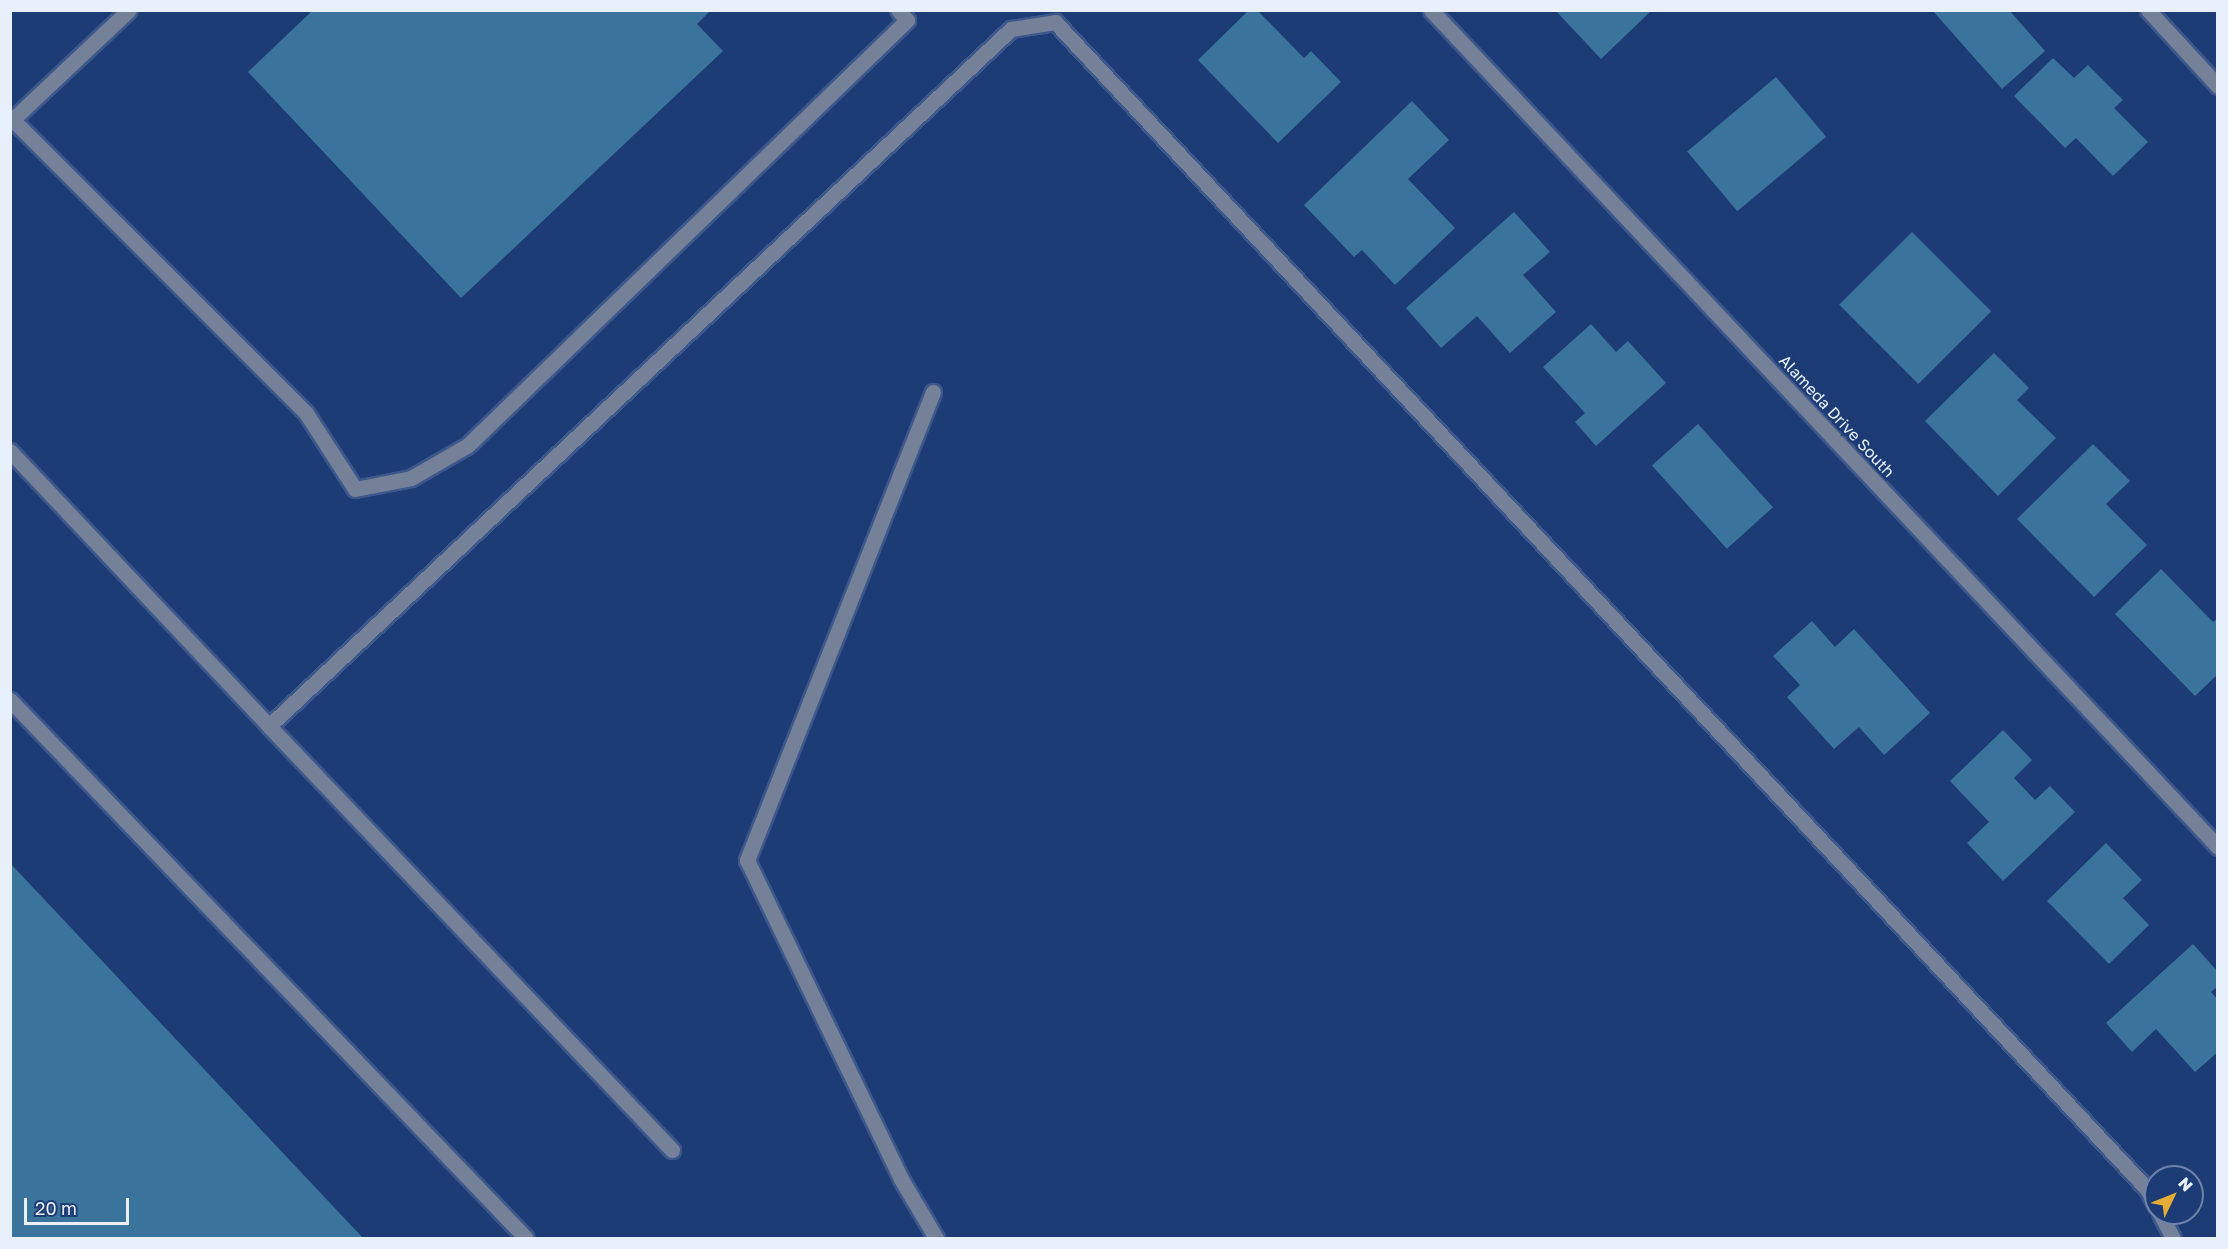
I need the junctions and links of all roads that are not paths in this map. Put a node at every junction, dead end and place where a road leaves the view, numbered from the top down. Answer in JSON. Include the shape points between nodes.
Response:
{"nodes":[{"id":1,"x":129,"y":10,"type":"edge"},
{"id":2,"x":898,"y":10,"type":"edge"},
{"id":3,"x":1431,"y":10,"type":"edge"},
{"id":4,"x":2148,"y":10,"type":"edge"},
{"id":5,"x":2217,"y":86,"type":"edge"},
{"id":6,"x":12,"y":121,"type":"edge"},
{"id":7,"x":933,"y":392,"type":"dead end"},
{"id":8,"x":10,"y":451,"type":"edge"},
{"id":9,"x":10,"y":700,"type":"edge"},
{"id":10,"x":269,"y":726,"type":"junction"},
{"id":11,"x":2217,"y":847,"type":"edge"},
{"id":12,"x":672,"y":1150,"type":"dead end"},
{"id":13,"x":2144,"y":1186,"type":"edge"},
{"id":14,"x":2166,"y":1225,"type":"edge"},
{"id":15,"x":526,"y":1239,"type":"edge"},
{"id":16,"x":936,"y":1239,"type":"edge"},
{"id":17,"x":2173,"y":1239,"type":"edge"}],
"edges":[{"from":1,"to":6,"type":"street"},
{"from":2,"to":6,"type":"street","via":[[907,20],[468,445],[411,478],[355,489],[306,413]]},
{"from":3,"to":11,"type":"street","name":"Alameda Drive South"},
{"from":4,"to":5,"type":"street"},
{"from":7,"to":16,"type":"street","via":[[747,860],[901,1179]]},
{"from":8,"to":10,"type":"street"},
{"from":9,"to":15,"type":"street"},
{"from":10,"to":12,"type":"street"},
{"from":10,"to":13,"type":"street","via":[[1011,28],[1055,22]]},
{"from":14,"to":17,"type":"street"}]}
